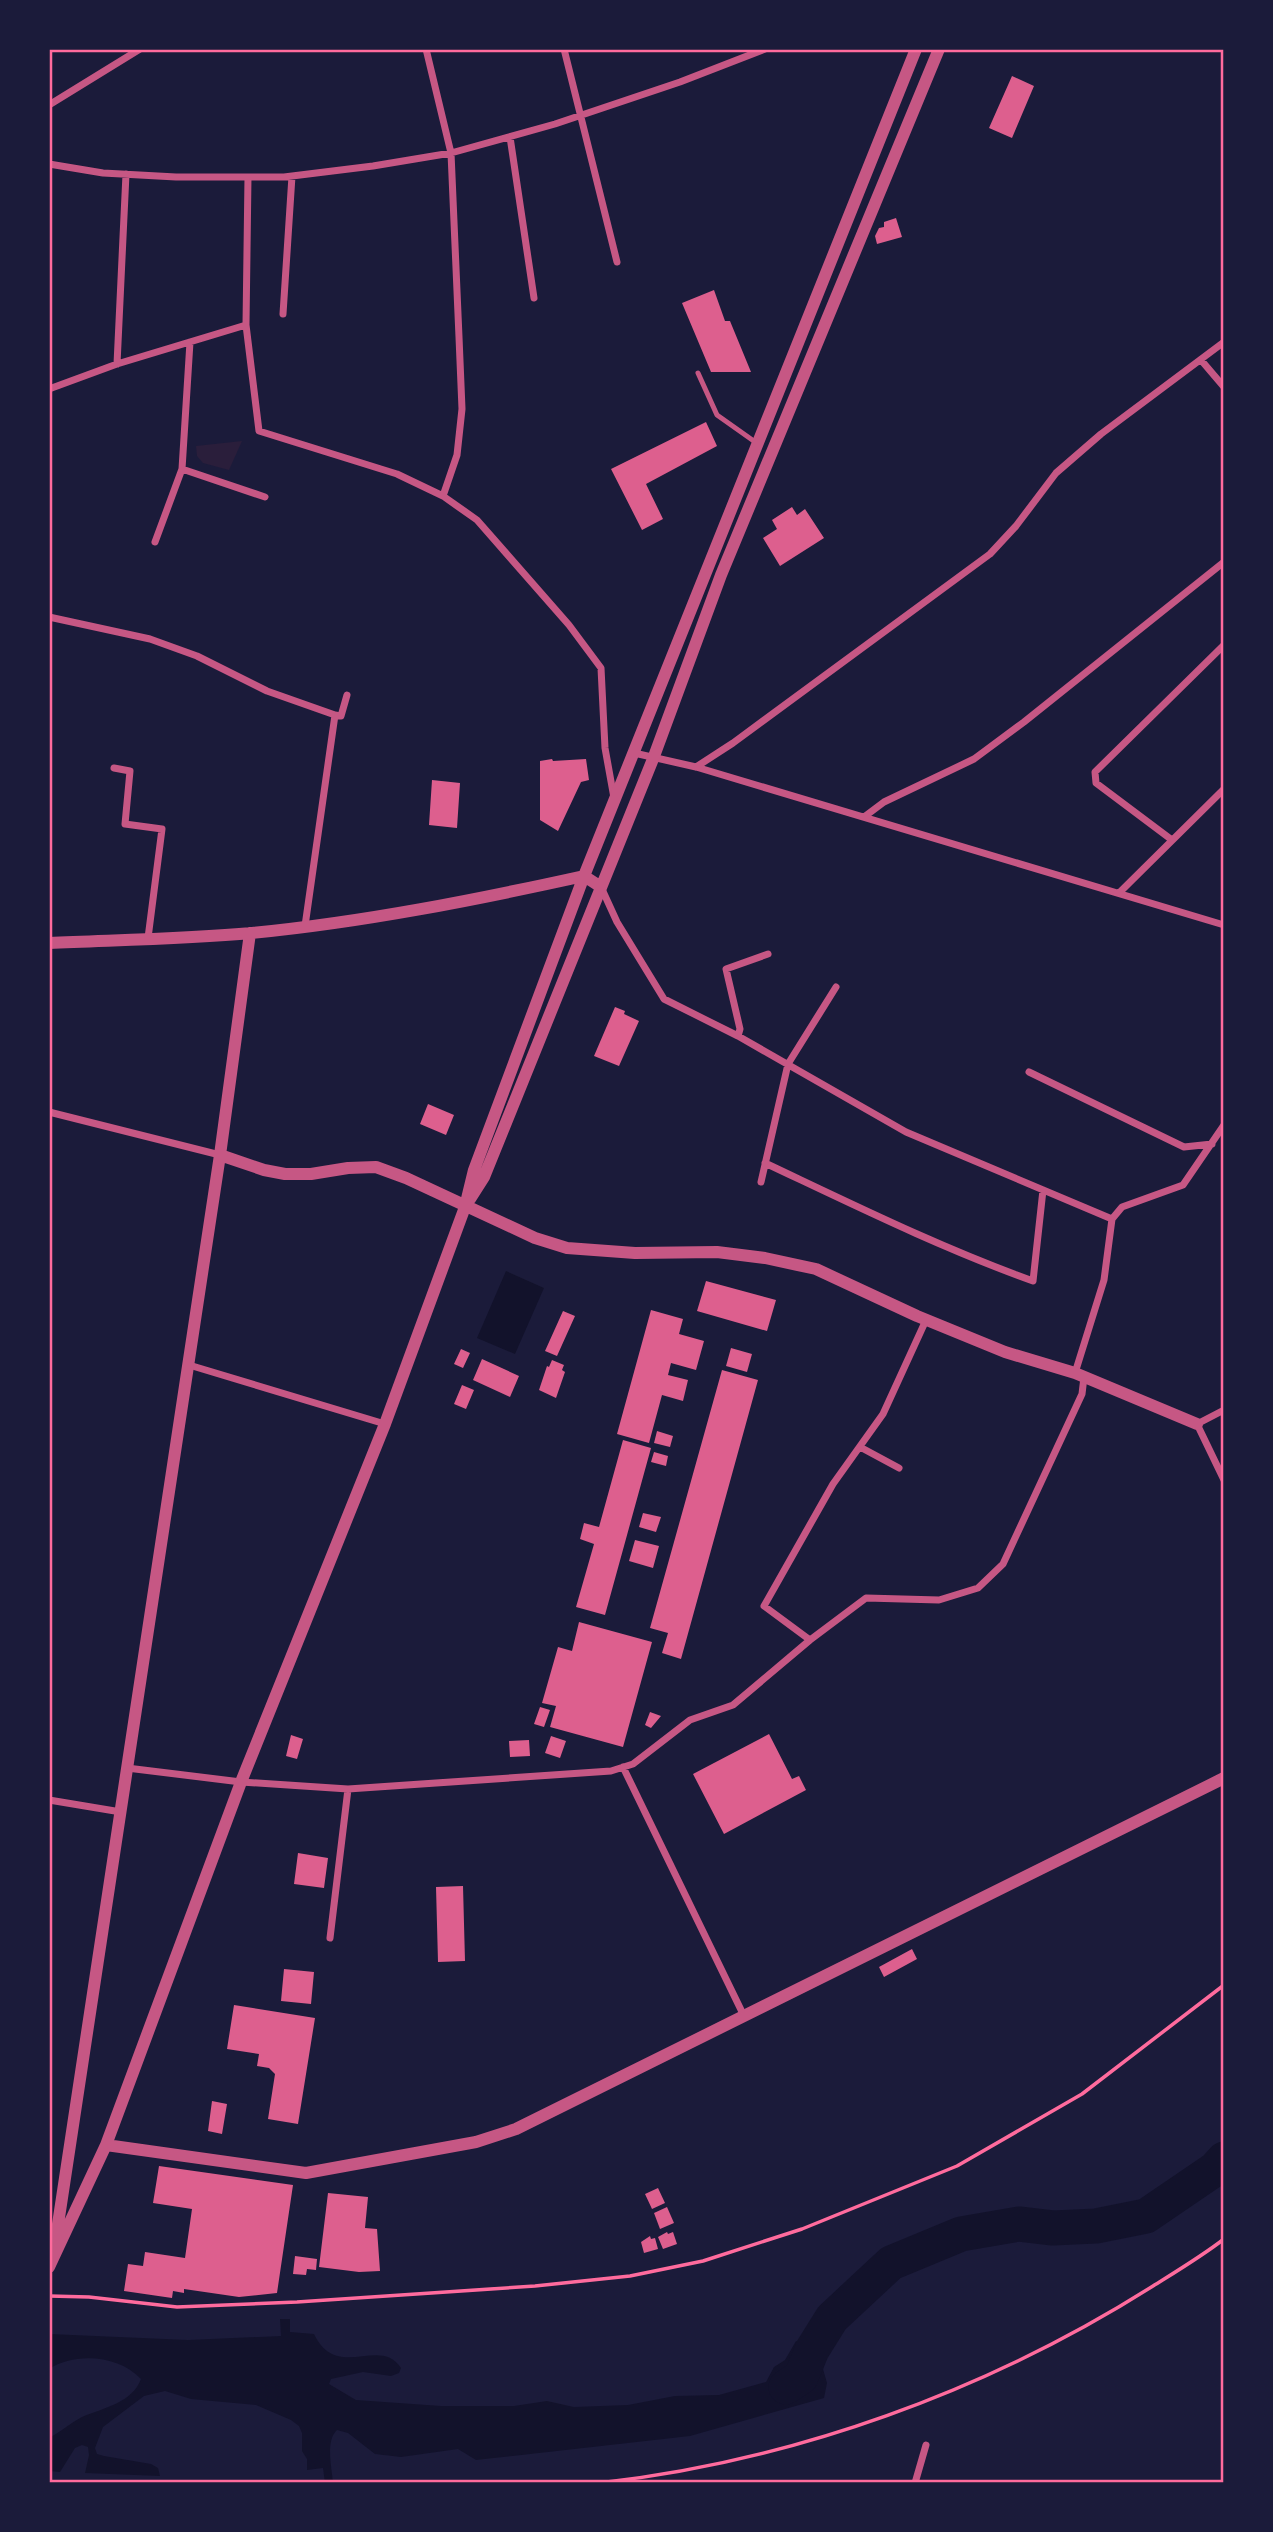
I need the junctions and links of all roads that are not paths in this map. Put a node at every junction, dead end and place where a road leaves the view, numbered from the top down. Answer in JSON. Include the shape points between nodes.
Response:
{"nodes":[{"id":1,"x":140,"y":49,"type":"edge"},
{"id":2,"x":426,"y":49,"type":"edge"},
{"id":3,"x":565,"y":49,"type":"edge"},
{"id":4,"x":765,"y":49,"type":"edge"},
{"id":5,"x":916,"y":49,"type":"edge"},
{"id":6,"x":939,"y":49,"type":"edge"},
{"id":7,"x":49,"y":105,"type":"edge"},
{"id":8,"x":581,"y":116,"type":"junction"},
{"id":9,"x":510,"y":137,"type":"junction"},
{"id":10,"x":451,"y":153,"type":"junction"},
{"id":11,"x":49,"y":164,"type":"edge"},
{"id":12,"x":126,"y":174,"type":"junction"},
{"id":13,"x":292,"y":176,"type":"junction"},
{"id":14,"x":248,"y":177,"type":"junction"},
{"id":15,"x":617,"y":262,"type":"dead end"},
{"id":16,"x":534,"y":298,"type":"dead end"},
{"id":17,"x":283,"y":314,"type":"dead end"},
{"id":18,"x":246,"y":325,"type":"junction"},
{"id":19,"x":190,"y":342,"type":"junction"},
{"id":20,"x":1224,"y":342,"type":"edge"},
{"id":21,"x":1201,"y":360,"type":"junction"},
{"id":22,"x":117,"y":364,"type":"junction"},
{"id":23,"x":698,"y":373,"type":"dead end"},
{"id":24,"x":1224,"y":387,"type":"edge"},
{"id":25,"x":49,"y":388,"type":"edge"},
{"id":26,"x":758,"y":444,"type":"junction"},
{"id":27,"x":182,"y":469,"type":"junction"},
{"id":28,"x":443,"y":496,"type":"junction"},
{"id":29,"x":265,"y":497,"type":"dead end"},
{"id":30,"x":155,"y":542,"type":"dead end"},
{"id":31,"x":1224,"y":562,"type":"edge"},
{"id":32,"x":1217,"y":568,"type":"junction"},
{"id":33,"x":1224,"y":574,"type":"edge"},
{"id":34,"x":49,"y":617,"type":"edge"},
{"id":35,"x":1224,"y":645,"type":"edge"},
{"id":36,"x":347,"y":695,"type":"dead end"},
{"id":37,"x":335,"y":715,"type":"junction"},
{"id":38,"x":634,"y":754,"type":"junction"},
{"id":39,"x":653,"y":759,"type":"junction"},
{"id":40,"x":696,"y":767,"type":"junction"},
{"id":41,"x":114,"y":768,"type":"dead end"},
{"id":42,"x":1224,"y":789,"type":"edge"},
{"id":43,"x":615,"y":803,"type":"junction"},
{"id":44,"x":864,"y":817,"type":"junction"},
{"id":45,"x":1172,"y":840,"type":"junction"},
{"id":46,"x":584,"y":876,"type":"junction"},
{"id":47,"x":601,"y":887,"type":"junction"},
{"id":48,"x":1119,"y":893,"type":"junction"},
{"id":49,"x":1224,"y":925,"type":"edge"},
{"id":50,"x":305,"y":926,"type":"junction"},
{"id":51,"x":250,"y":933,"type":"junction"},
{"id":52,"x":148,"y":938,"type":"junction"},
{"id":53,"x":49,"y":943,"type":"edge"},
{"id":54,"x":768,"y":954,"type":"dead end"},
{"id":55,"x":836,"y":986,"type":"dead end"},
{"id":56,"x":738,"y":1037,"type":"junction"},
{"id":57,"x":788,"y":1065,"type":"junction"},
{"id":58,"x":1029,"y":1072,"type":"dead end"},
{"id":59,"x":49,"y":1112,"type":"edge"},
{"id":60,"x":1224,"y":1125,"type":"edge"},
{"id":61,"x":1212,"y":1144,"type":"junction"},
{"id":62,"x":220,"y":1155,"type":"junction"},
{"id":63,"x":765,"y":1163,"type":"junction"},
{"id":64,"x":761,"y":1182,"type":"dead end"},
{"id":65,"x":1043,"y":1190,"type":"junction"},
{"id":66,"x":465,"y":1207,"type":"junction"},
{"id":67,"x":1112,"y":1219,"type":"junction"},
{"id":68,"x":926,"y":1320,"type":"junction"},
{"id":69,"x":189,"y":1365,"type":"junction"},
{"id":70,"x":1080,"y":1375,"type":"junction"},
{"id":71,"x":1224,"y":1410,"type":"edge"},
{"id":72,"x":384,"y":1424,"type":"junction"},
{"id":73,"x":1197,"y":1424,"type":"junction"},
{"id":74,"x":860,"y":1447,"type":"junction"},
{"id":75,"x":899,"y":1468,"type":"dead end"},
{"id":76,"x":1224,"y":1480,"type":"edge"},
{"id":77,"x":810,"y":1640,"type":"junction"},
{"id":78,"x":623,"y":1767,"type":"junction"},
{"id":79,"x":127,"y":1768,"type":"junction"},
{"id":80,"x":1224,"y":1777,"type":"edge"},
{"id":81,"x":241,"y":1782,"type":"junction"},
{"id":82,"x":348,"y":1789,"type":"junction"},
{"id":83,"x":49,"y":1800,"type":"edge"},
{"id":84,"x":121,"y":1812,"type":"junction"},
{"id":85,"x":330,"y":1938,"type":"dead end"},
{"id":86,"x":744,"y":2016,"type":"junction"},
{"id":87,"x":106,"y":2145,"type":"junction"},
{"id":88,"x":51,"y":2262,"type":"edge"},
{"id":89,"x":926,"y":2445,"type":"dead end"},
{"id":90,"x":915,"y":2483,"type":"edge"}],
"edges":[{"from":1,"to":7,"type":"street"},
{"from":2,"to":10,"type":"street"},
{"from":3,"to":8,"type":"street"},
{"from":4,"to":8,"type":"street"},
{"from":5,"to":26,"type":"street"},
{"from":6,"to":39,"type":"street","via":[[721,575]]},
{"from":8,"to":9,"type":"street"},
{"from":8,"to":15,"type":"street"},
{"from":9,"to":10,"type":"street"},
{"from":9,"to":16,"type":"street"},
{"from":10,"to":13,"type":"street"},
{"from":10,"to":28,"type":"street","via":[[462,409],[457,455]]},
{"from":11,"to":12,"type":"street"},
{"from":12,"to":14,"type":"street"},
{"from":12,"to":22,"type":"street"},
{"from":13,"to":14,"type":"street"},
{"from":13,"to":17,"type":"street"},
{"from":14,"to":18,"type":"street"},
{"from":18,"to":19,"type":"street"},
{"from":18,"to":28,"type":"street","via":[[260,431],[397,474]]},
{"from":19,"to":22,"type":"street"},
{"from":19,"to":27,"type":"street"},
{"from":20,"to":21,"type":"street"},
{"from":21,"to":24,"type":"street"},
{"from":21,"to":40,"type":"street","via":[[1055,473],[990,554]]},
{"from":22,"to":25,"type":"street"},
{"from":23,"to":26,"type":"lane","via":[[717,415]]},
{"from":26,"to":38,"type":"street"},
{"from":27,"to":29,"type":"street"},
{"from":27,"to":30,"type":"street"},
{"from":28,"to":43,"type":"street","via":[[477,520],[601,668],[605,748]]},
{"from":31,"to":32,"type":"street"},
{"from":32,"to":33,"type":"street"},
{"from":32,"to":44,"type":"street","via":[[974,759],[884,802]]},
{"from":34,"to":37,"type":"street","via":[[150,639],[197,656],[267,691]]},
{"from":35,"to":45,"type":"street","via":[[1095,772],[1096,783]]},
{"from":36,"to":37,"type":"street","via":[[341,716]]},
{"from":37,"to":50,"type":"street"},
{"from":38,"to":39,"type":"street"},
{"from":38,"to":43,"type":"street"},
{"from":39,"to":40,"type":"street"},
{"from":39,"to":47,"type":"street"},
{"from":40,"to":44,"type":"street"},
{"from":41,"to":52,"type":"street","via":[[130,771],[125,824],[162,829]]},
{"from":42,"to":45,"type":"street"},
{"from":43,"to":46,"type":"street"},
{"from":44,"to":48,"type":"street"},
{"from":45,"to":48,"type":"street"},
{"from":46,"to":47,"type":"street"},
{"from":46,"to":50,"type":"street","via":[[445,906]]},
{"from":46,"to":66,"type":"street","via":[[474,1170]]},
{"from":47,"to":56,"type":"street","via":[[664,999]]},
{"from":47,"to":66,"type":"street","via":[[484,1177]]},
{"from":48,"to":49,"type":"street"},
{"from":50,"to":51,"type":"street"},
{"from":51,"to":52,"type":"street"},
{"from":51,"to":62,"type":"street"},
{"from":52,"to":53,"type":"street"},
{"from":54,"to":56,"type":"street","via":[[726,969]]},
{"from":55,"to":57,"type":"street"},
{"from":56,"to":57,"type":"street"},
{"from":57,"to":63,"type":"street"},
{"from":57,"to":65,"type":"street","via":[[906,1132]]},
{"from":58,"to":61,"type":"street","via":[[1184,1147]]},
{"from":59,"to":62,"type":"street"},
{"from":60,"to":61,"type":"street"},
{"from":61,"to":67,"type":"street","via":[[1184,1185],[1122,1207]]},
{"from":62,"to":66,"type":"street","via":[[285,1174],[376,1167]]},
{"from":62,"to":69,"type":"street"},
{"from":63,"to":64,"type":"street"},
{"from":63,"to":65,"type":"street","via":[[891,1223],[1033,1281]]},
{"from":65,"to":67,"type":"street"},
{"from":66,"to":68,"type":"street","via":[[567,1248],[717,1252],[816,1269]]},
{"from":66,"to":72,"type":"street"},
{"from":67,"to":70,"type":"street","via":[[1104,1280]]},
{"from":68,"to":70,"type":"street"},
{"from":68,"to":74,"type":"street","via":[[883,1414]]},
{"from":69,"to":72,"type":"street"},
{"from":69,"to":79,"type":"street"},
{"from":70,"to":73,"type":"street"},
{"from":70,"to":77,"type":"street","via":[[1083,1394],[1003,1564],[978,1588],[939,1600],[866,1598]]},
{"from":71,"to":73,"type":"street"},
{"from":72,"to":81,"type":"street"},
{"from":73,"to":76,"type":"street"},
{"from":74,"to":75,"type":"street"},
{"from":74,"to":77,"type":"street","via":[[833,1484],[764,1606]]},
{"from":77,"to":78,"type":"street","via":[[733,1705],[690,1720]]},
{"from":78,"to":82,"type":"street"},
{"from":78,"to":86,"type":"street"},
{"from":79,"to":81,"type":"street"},
{"from":79,"to":84,"type":"street"},
{"from":80,"to":86,"type":"street"},
{"from":81,"to":82,"type":"street"},
{"from":81,"to":87,"type":"street"},
{"from":82,"to":85,"type":"street"},
{"from":83,"to":84,"type":"street"},
{"from":84,"to":88,"type":"street"},
{"from":86,"to":87,"type":"street","via":[[516,2129],[477,2142],[306,2173]]},
{"from":87,"to":88,"type":"street"},
{"from":89,"to":90,"type":"street"}]}
